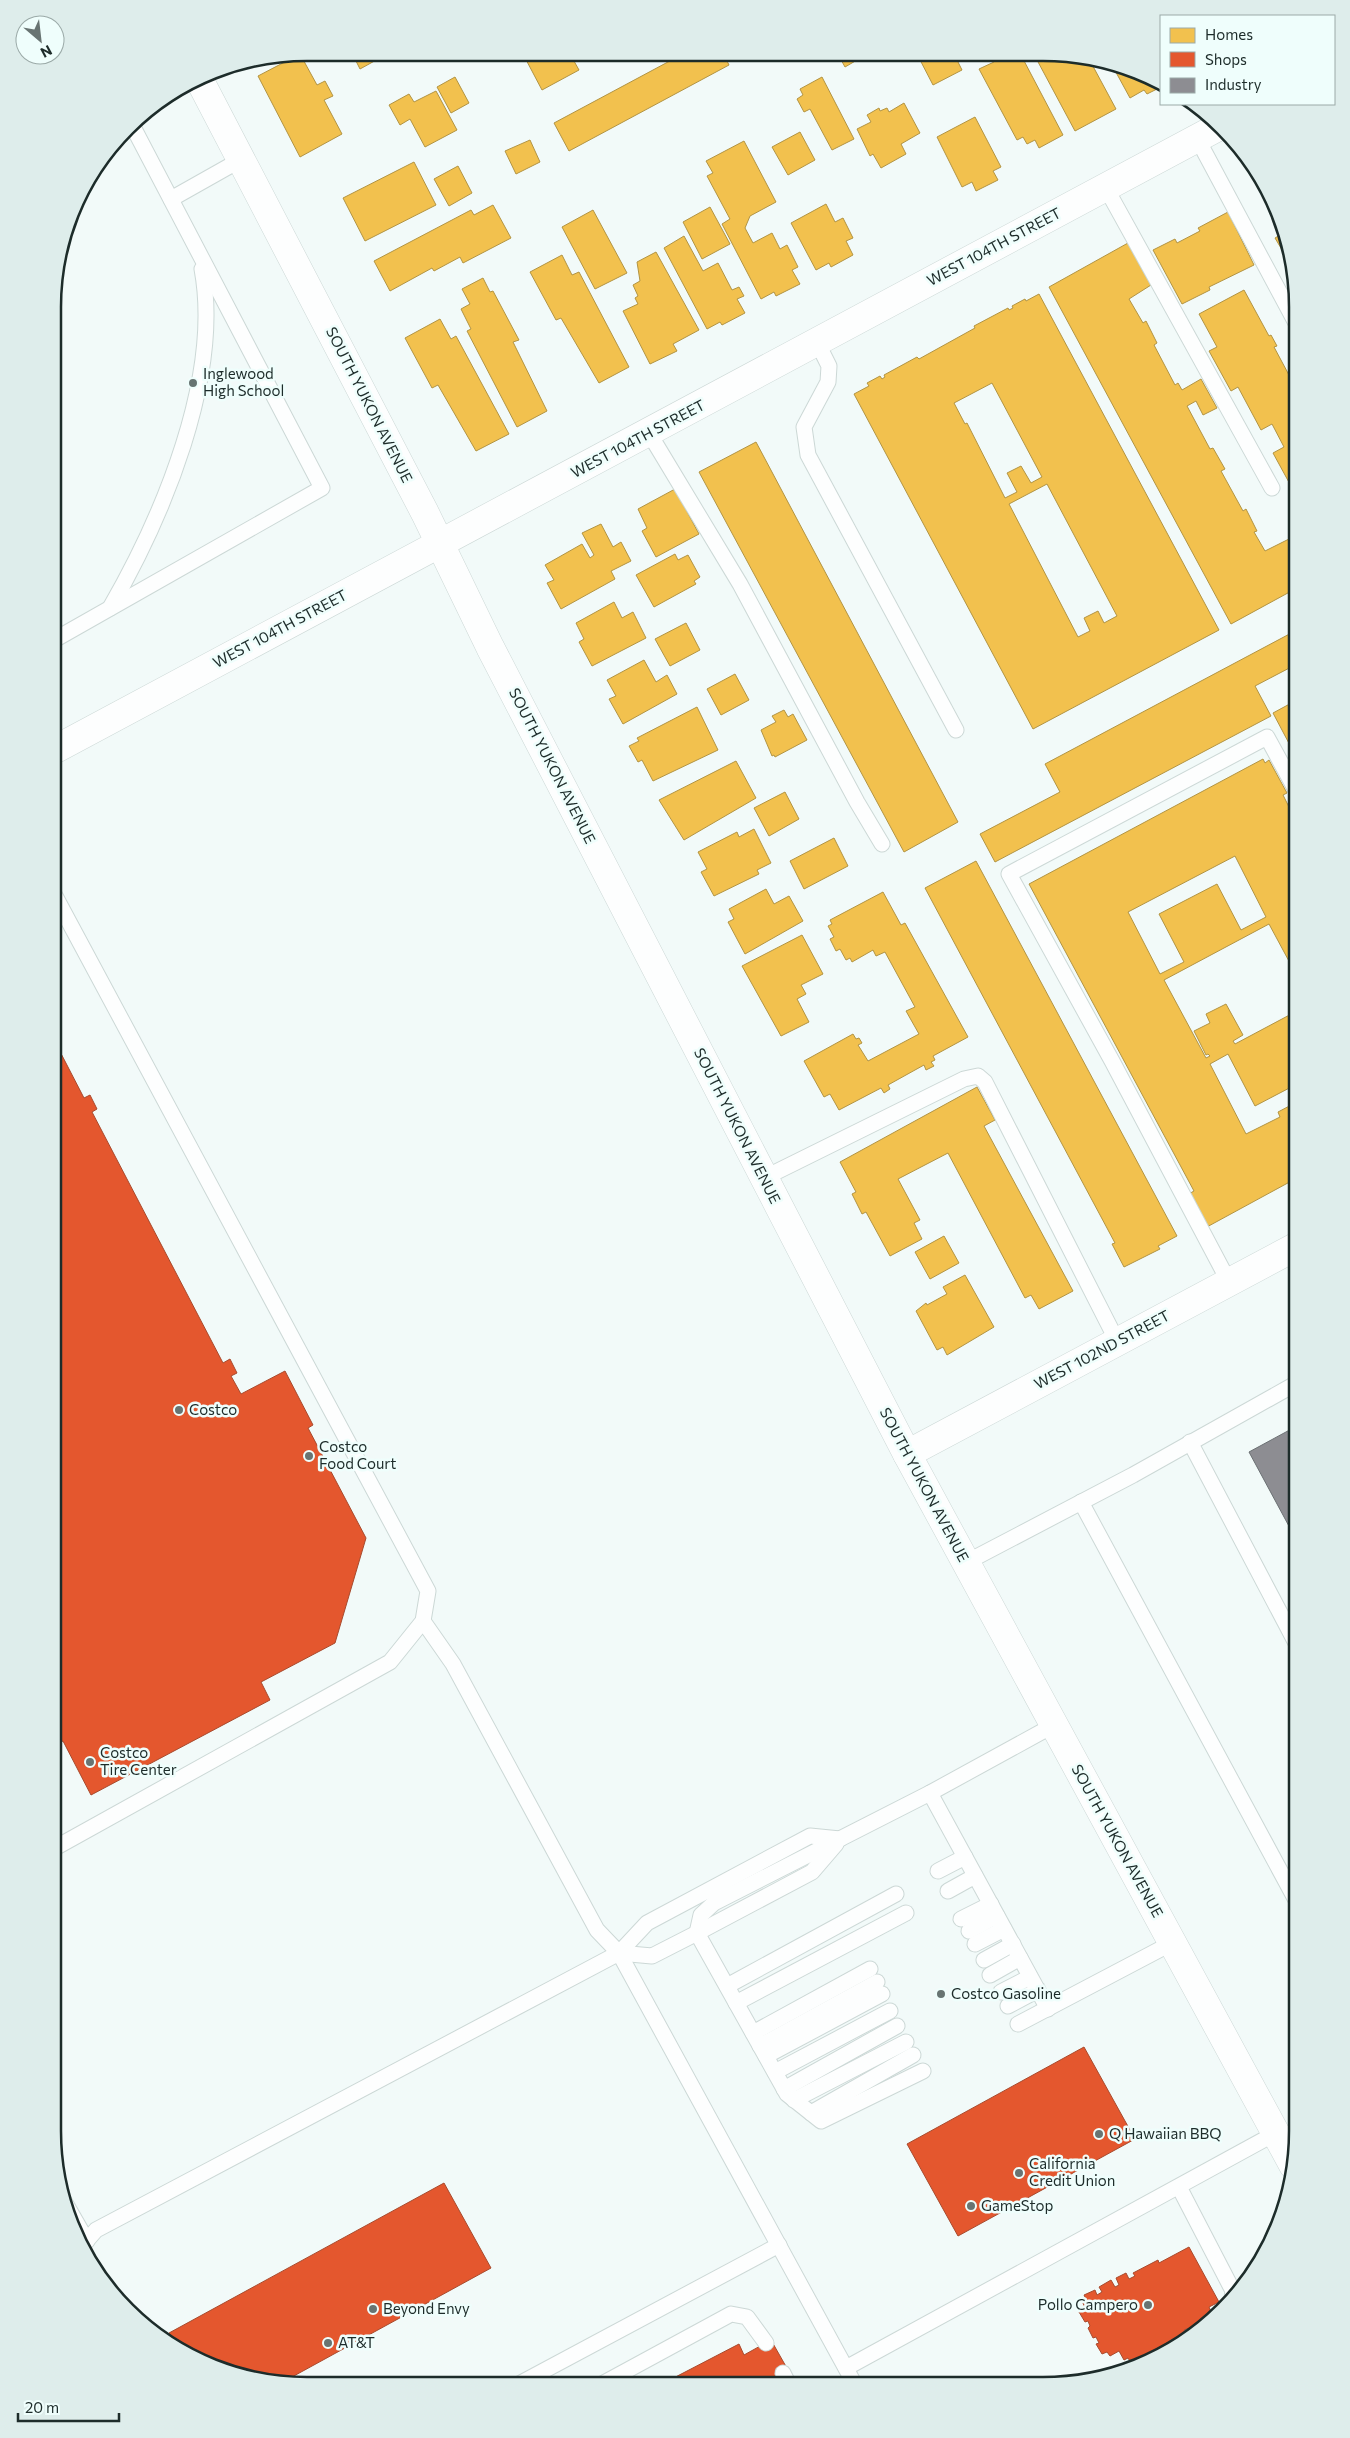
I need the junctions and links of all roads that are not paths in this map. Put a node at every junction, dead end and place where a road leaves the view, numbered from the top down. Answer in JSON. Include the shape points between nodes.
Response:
{"nodes":[{"id":1,"x":203,"y":85,"type":"edge"},
{"id":2,"x":135,"y":131,"type":"edge"},
{"id":3,"x":1209,"y":132,"type":"edge"},
{"id":4,"x":242,"y":159,"type":"junction"},
{"id":5,"x":1106,"y":188,"type":"junction"},
{"id":6,"x":171,"y":198,"type":"junction"},
{"id":7,"x":199,"y":256,"type":"junction"},
{"id":8,"x":1289,"y":305,"type":"edge"},
{"id":9,"x":817,"y":342,"type":"junction"},
{"id":10,"x":649,"y":433,"type":"junction"},
{"id":11,"x":1272,"y":488,"type":"dead end"},
{"id":12,"x":441,"y":544,"type":"junction"},
{"id":13,"x":110,"y":608,"type":"junction"},
{"id":14,"x":61,"y":636,"type":"edge"},
{"id":15,"x":956,"y":730,"type":"dead end"},
{"id":16,"x":61,"y":746,"type":"edge"},
{"id":17,"x":1289,"y":777,"type":"edge"},
{"id":18,"x":882,"y":844,"type":"dead end"},
{"id":19,"x":61,"y":907,"type":"edge"},
{"id":20,"x":764,"y":1178,"type":"junction"},
{"id":21,"x":1289,"y":1250,"type":"edge"},
{"id":22,"x":1230,"y":1282,"type":"junction"},
{"id":23,"x":1117,"y":1341,"type":"junction"},
{"id":24,"x":1289,"y":1387,"type":"edge"},
{"id":25,"x":1190,"y":1442,"type":"junction"},
{"id":26,"x":906,"y":1454,"type":"junction"},
{"id":27,"x":1082,"y":1502,"type":"junction"},
{"id":28,"x":965,"y":1562,"type":"junction"},
{"id":29,"x":423,"y":1621,"type":"junction"},
{"id":30,"x":1289,"y":1630,"type":"edge"},
{"id":31,"x":1054,"y":1725,"type":"junction"},
{"id":32,"x":930,"y":1793,"type":"junction"},
{"id":33,"x":840,"y":1839,"type":"junction"},
{"id":34,"x":61,"y":1845,"type":"edge"},
{"id":35,"x":964,"y":1857,"type":"junction"},
{"id":36,"x":938,"y":1871,"type":"dead end"},
{"id":37,"x":975,"y":1876,"type":"junction"},
{"id":38,"x":1289,"y":1887,"type":"edge"},
{"id":39,"x":948,"y":1890,"type":"dead end"},
{"id":40,"x":896,"y":1894,"type":"dead end"},
{"id":41,"x":906,"y":1913,"type":"dead end"},
{"id":42,"x":997,"y":1916,"type":"junction"},
{"id":43,"x":697,"y":1933,"type":"junction"},
{"id":44,"x":1172,"y":1942,"type":"junction"},
{"id":45,"x":1012,"y":1944,"type":"junction"},
{"id":46,"x":619,"y":1953,"type":"junction"},
{"id":47,"x":1020,"y":1958,"type":"junction"},
{"id":48,"x":984,"y":1960,"type":"dead end"},
{"id":49,"x":990,"y":1975,"type":"dead end"},
{"id":50,"x":1030,"y":1977,"type":"junction"},
{"id":51,"x":728,"y":1986,"type":"junction"},
{"id":52,"x":1038,"y":1990,"type":"junction"},
{"id":53,"x":1001,"y":1992,"type":"dead end"},
{"id":54,"x":736,"y":2003,"type":"junction"},
{"id":55,"x":1008,"y":2006,"type":"dead end"},
{"id":56,"x":1048,"y":2009,"type":"junction"},
{"id":57,"x":890,"y":2011,"type":"dead end"},
{"id":58,"x":1018,"y":2024,"type":"dead end"},
{"id":59,"x":897,"y":2026,"type":"dead end"},
{"id":60,"x":760,"y":2045,"type":"junction"},
{"id":61,"x":923,"y":2071,"type":"dead end"},
{"id":62,"x":775,"y":2072,"type":"junction"},
{"id":63,"x":789,"y":2094,"type":"junction"},
{"id":64,"x":812,"y":2113,"type":"junction"},
{"id":65,"x":1276,"y":2133,"type":"junction"},
{"id":66,"x":1288,"y":2155,"type":"edge"},
{"id":67,"x":1179,"y":2187,"type":"junction"},
{"id":68,"x":87,"y":2240,"type":"edge"},
{"id":69,"x":780,"y":2245,"type":"junction"},
{"id":70,"x":1232,"y":2289,"type":"edge"},
{"id":71,"x":766,"y":2343,"type":"dead end"},
{"id":72,"x":846,"y":2368,"type":"junction"},
{"id":73,"x":532,"y":2377,"type":"edge"},
{"id":74,"x":615,"y":2377,"type":"edge"},
{"id":75,"x":851,"y":2377,"type":"edge"}],
"edges":[{"from":1,"to":4,"type":"street","name":"SOUTH YUKON AVENUE"},
{"from":2,"to":6,"type":"lane"},
{"from":3,"to":5,"type":"street","name":"WEST 104TH STREET"},
{"from":3,"to":8,"type":"lane"},
{"from":4,"to":6,"type":"lane"},
{"from":4,"to":12,"type":"street","name":"SOUTH YUKON AVENUE"},
{"from":5,"to":9,"type":"street","name":"WEST 104TH STREET"},
{"from":5,"to":11,"type":"lane"},
{"from":6,"to":7,"type":"lane"},
{"from":7,"to":13,"type":"lane","via":[[205,287],[206,325],[195,397],[156,521]]},
{"from":7,"to":13,"type":"lane","via":[[322,488]]},
{"from":9,"to":10,"type":"street","name":"WEST 104TH STREET"},
{"from":9,"to":15,"type":"lane","via":[[829,366],[828,382],[804,427],[808,456]]},
{"from":10,"to":12,"type":"street","name":"WEST 104TH STREET"},
{"from":10,"to":18,"type":"lane","via":[[740,584]]},
{"from":12,"to":16,"type":"street","name":"WEST 104TH STREET"},
{"from":12,"to":20,"type":"street","name":"SOUTH YUKON AVENUE","via":[[490,647]]},
{"from":13,"to":14,"type":"lane"},
{"from":17,"to":22,"type":"lane","via":[[1267,737],[1009,874]]},
{"from":19,"to":29,"type":"lane","via":[[428,1591]]},
{"from":20,"to":23,"type":"lane","via":[[978,1076],[985,1082]]},
{"from":20,"to":26,"type":"street","name":"SOUTH YUKON AVENUE"},
{"from":21,"to":22,"type":"street","name":"WEST 102ND STREET"},
{"from":22,"to":23,"type":"street","name":"WEST 102ND STREET"},
{"from":23,"to":26,"type":"street","name":"WEST 102ND STREET"},
{"from":24,"to":25,"type":"lane"},
{"from":25,"to":27,"type":"lane"},
{"from":25,"to":30,"type":"lane"},
{"from":26,"to":28,"type":"street","name":"SOUTH YUKON AVENUE"},
{"from":27,"to":28,"type":"lane"},
{"from":27,"to":38,"type":"lane"},
{"from":28,"to":31,"type":"street","name":"SOUTH YUKON AVENUE"},
{"from":29,"to":34,"type":"lane","via":[[390,1662]]},
{"from":29,"to":46,"type":"lane","via":[[453,1664],[597,1930]]},
{"from":31,"to":32,"type":"lane"},
{"from":31,"to":44,"type":"street","name":"SOUTH YUKON AVENUE"},
{"from":32,"to":33,"type":"lane"},
{"from":32,"to":35,"type":"lane"},
{"from":33,"to":43,"type":"lane","via":[[812,1872]]},
{"from":33,"to":46,"type":"lane","via":[[810,1836],[647,1923]]},
{"from":35,"to":36,"type":"lane"},
{"from":35,"to":37,"type":"lane"},
{"from":37,"to":39,"type":"lane"},
{"from":37,"to":42,"type":"lane"},
{"from":40,"to":51,"type":"lane"},
{"from":41,"to":54,"type":"lane"},
{"from":42,"to":42,"type":"lane","via":[[968,1931]]},
{"from":42,"to":45,"type":"lane"},
{"from":43,"to":46,"type":"lane","via":[[652,1956]]},
{"from":43,"to":51,"type":"lane"},
{"from":44,"to":56,"type":"lane"},
{"from":44,"to":65,"type":"street","name":"SOUTH YUKON AVENUE"},
{"from":45,"to":47,"type":"lane"},
{"from":45,"to":48,"type":"lane"},
{"from":46,"to":68,"type":"lane","via":[[96,2230]]},
{"from":46,"to":69,"type":"lane"},
{"from":47,"to":49,"type":"lane"},
{"from":47,"to":50,"type":"lane"},
{"from":50,"to":52,"type":"lane"},
{"from":50,"to":53,"type":"lane"},
{"from":51,"to":54,"type":"lane"},
{"from":52,"to":55,"type":"lane"},
{"from":52,"to":56,"type":"lane"},
{"from":54,"to":60,"type":"lane"},
{"from":56,"to":58,"type":"lane"},
{"from":57,"to":62,"type":"lane"},
{"from":59,"to":63,"type":"lane"},
{"from":60,"to":60,"type":"lane","via":[[876,1982]]},
{"from":60,"to":62,"type":"lane"},
{"from":61,"to":64,"type":"lane","via":[[821,2121]]},
{"from":62,"to":63,"type":"lane"},
{"from":63,"to":64,"type":"lane"},
{"from":63,"to":64,"type":"lane","via":[[909,2049]]},
{"from":65,"to":66,"type":"street","name":"SOUTH YUKON AVENUE"},
{"from":65,"to":67,"type":"lane"},
{"from":67,"to":70,"type":"lane"},
{"from":67,"to":72,"type":"lane"},
{"from":69,"to":72,"type":"lane"},
{"from":69,"to":73,"type":"lane"},
{"from":71,"to":74,"type":"lane","via":[[748,2317],[731,2314]]},
{"from":72,"to":75,"type":"lane"}]}
